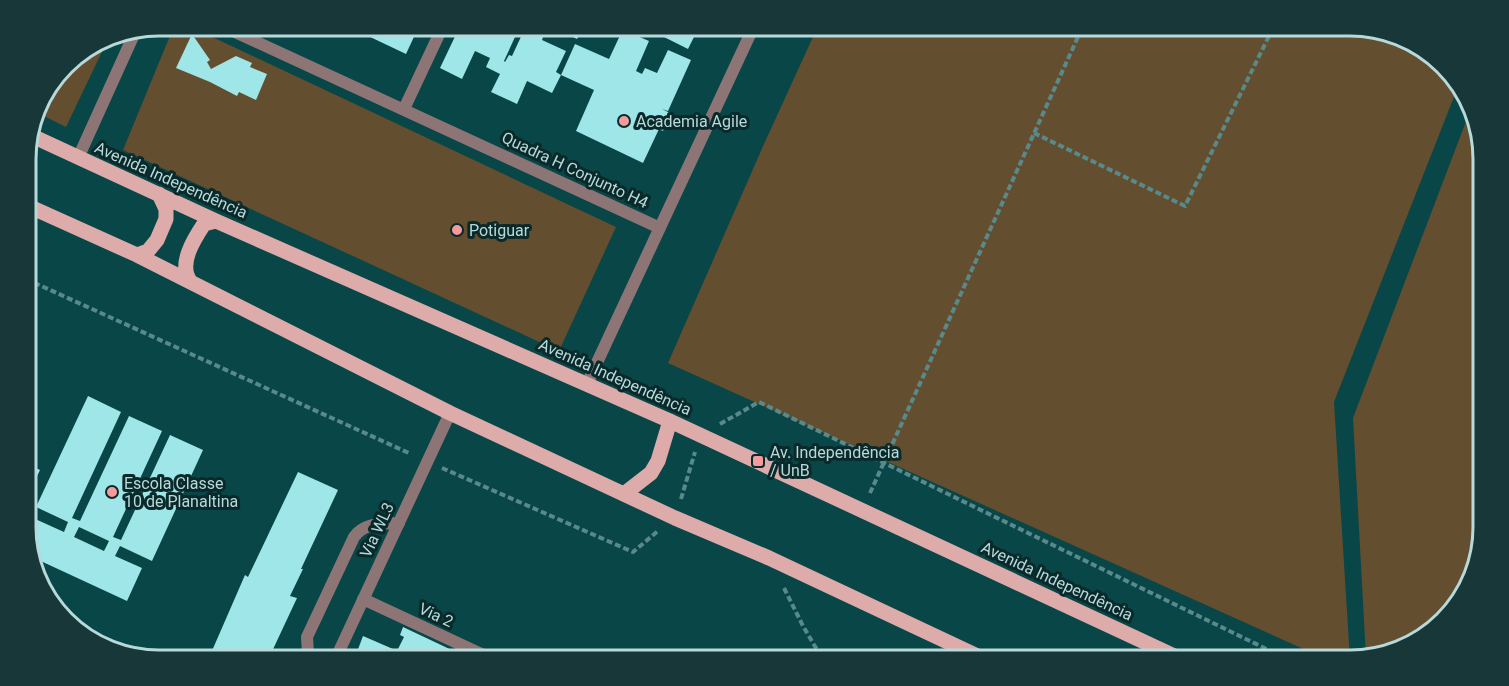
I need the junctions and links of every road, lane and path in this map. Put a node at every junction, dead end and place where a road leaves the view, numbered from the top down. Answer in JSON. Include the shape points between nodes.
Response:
{"nodes":[{"id":1,"x":244,"y":36,"type":"edge"},
{"id":2,"x":438,"y":36,"type":"edge"},
{"id":3,"x":749,"y":36,"type":"edge"},
{"id":4,"x":1078,"y":36,"type":"edge"},
{"id":5,"x":1269,"y":36,"type":"edge"},
{"id":6,"x":132,"y":39,"type":"edge"},
{"id":7,"x":404,"y":110,"type":"junction"},
{"id":8,"x":1034,"y":133,"type":"junction"},
{"id":9,"x":38,"y":139,"type":"edge"},
{"id":10,"x":78,"y":158,"type":"junction"},
{"id":11,"x":159,"y":194,"type":"junction"},
{"id":12,"x":36,"y":210,"type":"edge"},
{"id":13,"x":216,"y":221,"type":"junction"},
{"id":14,"x":660,"y":228,"type":"junction"},
{"id":15,"x":137,"y":255,"type":"junction"},
{"id":16,"x":190,"y":281,"type":"junction"},
{"id":17,"x":586,"y":384,"type":"junction"},
{"id":18,"x":450,"y":413,"type":"junction"},
{"id":19,"x":670,"y":421,"type":"junction"},
{"id":20,"x":624,"y":494,"type":"junction"},
{"id":21,"x":862,"y":510,"type":"junction"},
{"id":22,"x":399,"y":523,"type":"junction"},
{"id":23,"x":769,"y":558,"type":"junction"},
{"id":24,"x":363,"y":599,"type":"junction"},
{"id":25,"x":308,"y":650,"type":"edge"},
{"id":26,"x":340,"y":650,"type":"edge"},
{"id":27,"x":473,"y":650,"type":"edge"},
{"id":28,"x":817,"y":650,"type":"edge"},
{"id":29,"x":965,"y":650,"type":"edge"},
{"id":30,"x":1162,"y":650,"type":"edge"}],
"edges":[{"from":1,"to":7,"type":"street","name":"Quadra H Conjunto H4"},
{"from":2,"to":7,"type":"street"},
{"from":3,"to":14,"type":"street","name":"Quadra H Conjunto H4"},
{"from":4,"to":8,"type":"path"},
{"from":5,"to":8,"type":"path","via":[[1185,206]]},
{"from":6,"to":10,"type":"street"},
{"from":7,"to":14,"type":"street","name":"Quadra H Conjunto H4"},
{"from":8,"to":21,"type":"path"},
{"from":9,"to":10,"type":"main road","name":"Avenida Independência"},
{"from":10,"to":11,"type":"main road","name":"Avenida Independência"},
{"from":11,"to":13,"type":"main road","name":"Avenida Independência"},
{"from":11,"to":15,"type":"main road","via":[[166,219],[157,240],[148,251]]},
{"from":12,"to":15,"type":"main road"},
{"from":13,"to":16,"type":"main road","via":[[204,224],[189,253],[185,268]]},
{"from":13,"to":17,"type":"main road","name":"Avenida Independência"},
{"from":14,"to":17,"type":"street"},
{"from":15,"to":16,"type":"main road"},
{"from":16,"to":18,"type":"main road"},
{"from":17,"to":19,"type":"main road","name":"Avenida Independência"},
{"from":18,"to":20,"type":"main road"},
{"from":18,"to":22,"type":"street","name":"Via WL3"},
{"from":19,"to":20,"type":"main road","via":[[651,473]]},
{"from":19,"to":21,"type":"main road","name":"Avenida Independência"},
{"from":20,"to":23,"type":"main road"},
{"from":21,"to":30,"type":"main road","name":"Avenida Independência"},
{"from":22,"to":24,"type":"street","name":"Via WL3"},
{"from":22,"to":25,"type":"street","via":[[368,525],[354,537],[307,637]]},
{"from":23,"to":28,"type":"path"},
{"from":23,"to":29,"type":"main road"},
{"from":24,"to":26,"type":"street","name":"Via WL3"},
{"from":24,"to":27,"type":"street","name":"Via 2"}]}
